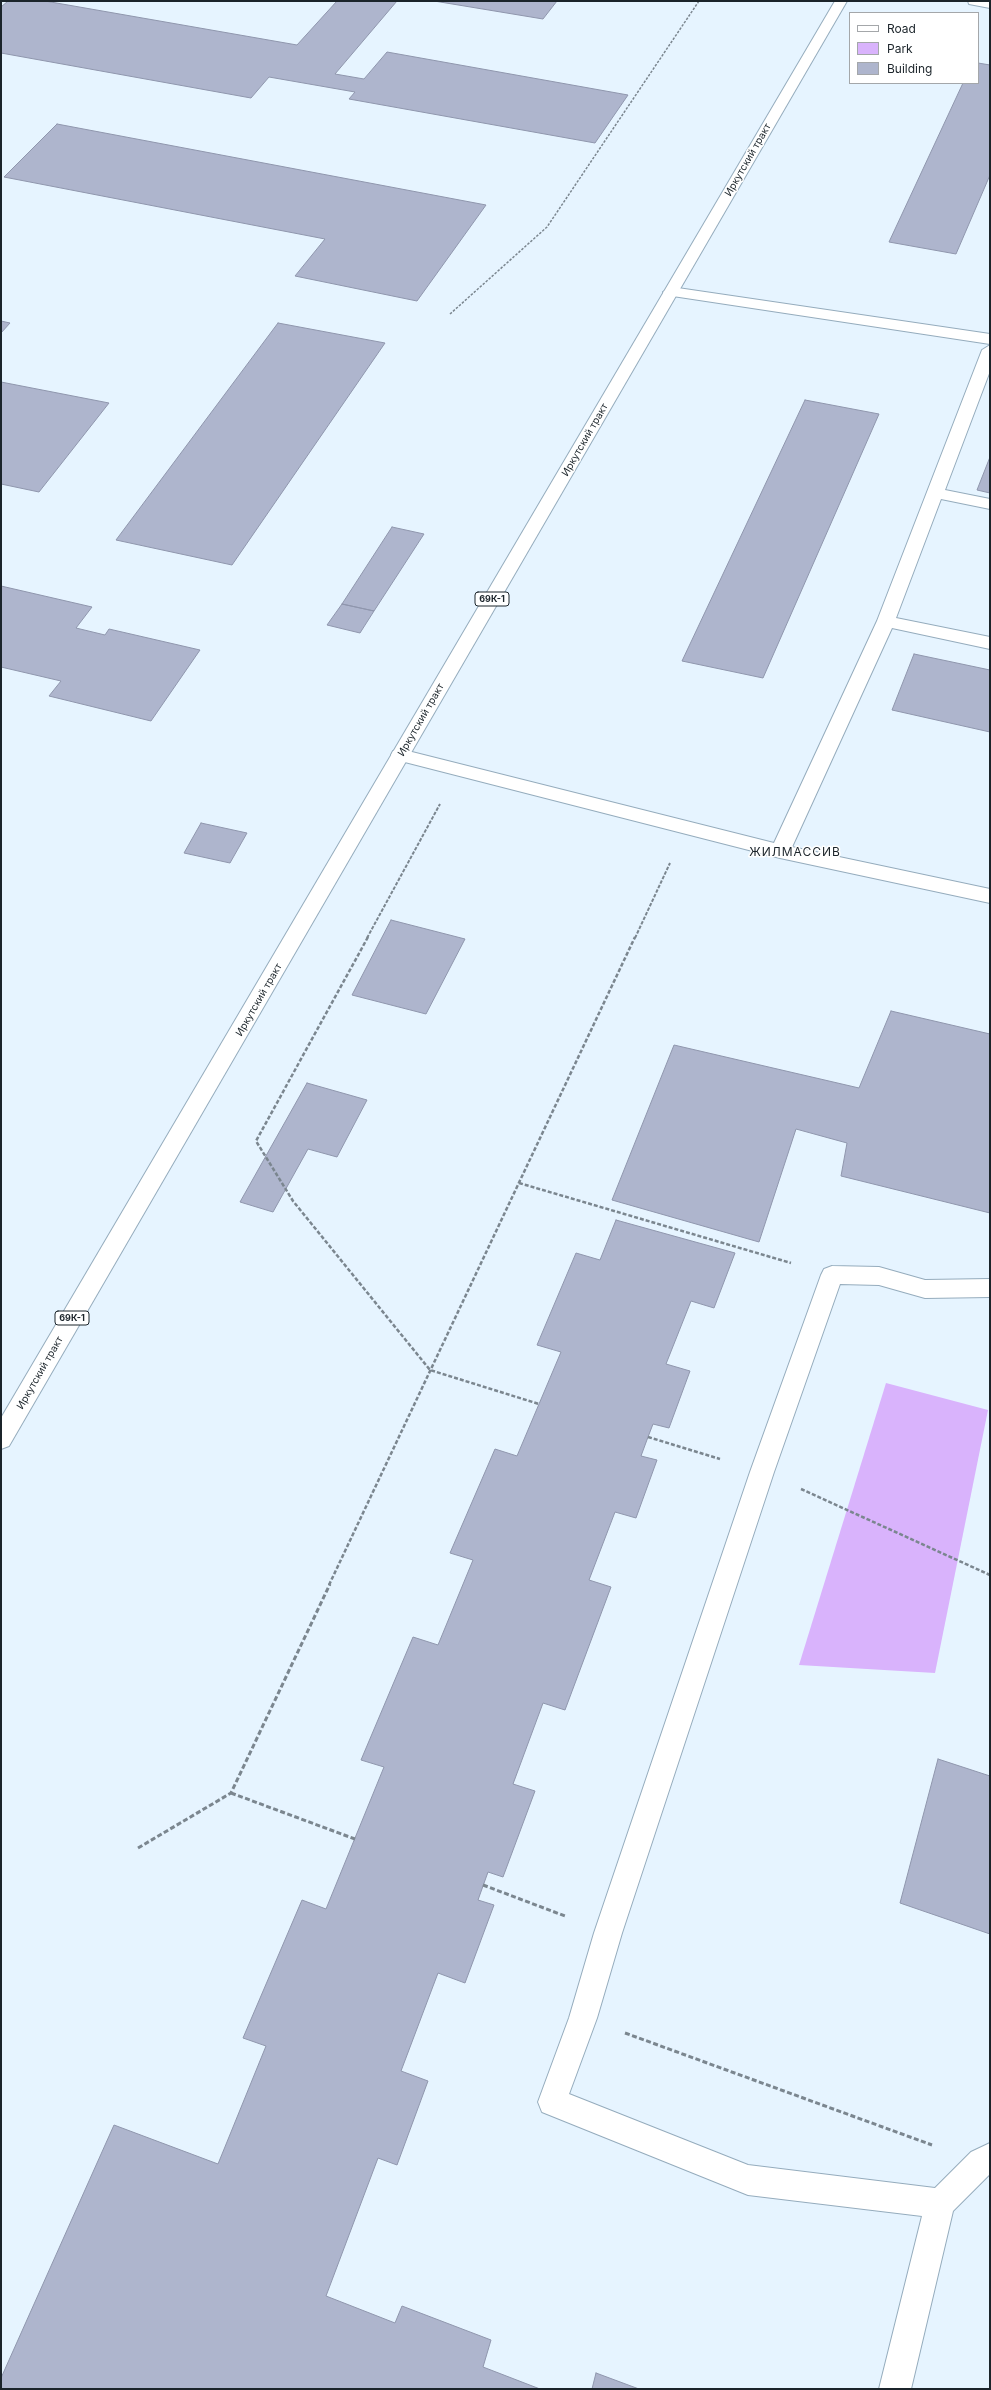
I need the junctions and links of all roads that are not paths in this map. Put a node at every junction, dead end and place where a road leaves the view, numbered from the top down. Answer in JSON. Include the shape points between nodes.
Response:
{"nodes":[{"id":1,"x":841,"y":1,"type":"edge"},
{"id":2,"x":974,"y":1,"type":"edge"},
{"id":3,"x":990,"y":4,"type":"edge"},
{"id":4,"x":671,"y":292,"type":"junction"},
{"id":5,"x":990,"y":339,"type":"edge"},
{"id":6,"x":990,"y":350,"type":"edge"},
{"id":7,"x":935,"y":493,"type":"junction"},
{"id":8,"x":990,"y":504,"type":"edge"},
{"id":9,"x":886,"y":621,"type":"junction"},
{"id":10,"x":990,"y":642,"type":"edge"},
{"id":11,"x":400,"y":755,"type":"junction"},
{"id":12,"x":780,"y":851,"type":"junction"},
{"id":13,"x":990,"y":896,"type":"edge"},
{"id":14,"x":990,"y":1288,"type":"edge"},
{"id":15,"x":1,"y":1439,"type":"edge"},
{"id":16,"x":986,"y":2160,"type":"edge"},
{"id":17,"x":940,"y":2203,"type":"junction"},
{"id":18,"x":895,"y":2389,"type":"edge"}],
"edges":[{"from":1,"to":4,"type":"main road","name":"Иркутский тракт","number":"69К-1"},
{"from":2,"to":3,"type":"main road"},
{"from":4,"to":5,"type":"main road"},
{"from":4,"to":11,"type":"main road","name":"Иркутский тракт","number":"69К-1"},
{"from":6,"to":7,"type":"main road"},
{"from":7,"to":8,"type":"main road"},
{"from":7,"to":9,"type":"main road"},
{"from":9,"to":10,"type":"main road"},
{"from":9,"to":12,"type":"main road"},
{"from":11,"to":12,"type":"main road"},
{"from":11,"to":15,"type":"main road","name":"Иркутский тракт","number":"69К-1"},
{"from":12,"to":13,"type":"main road"},
{"from":14,"to":17,"type":"main road","via":[[925,1289],[879,1276],[832,1275],[762,1472],[608,1933],[583,2018],[552,2102],[748,2180]]},
{"from":16,"to":17,"type":"main road"},
{"from":17,"to":18,"type":"main road"}]}
